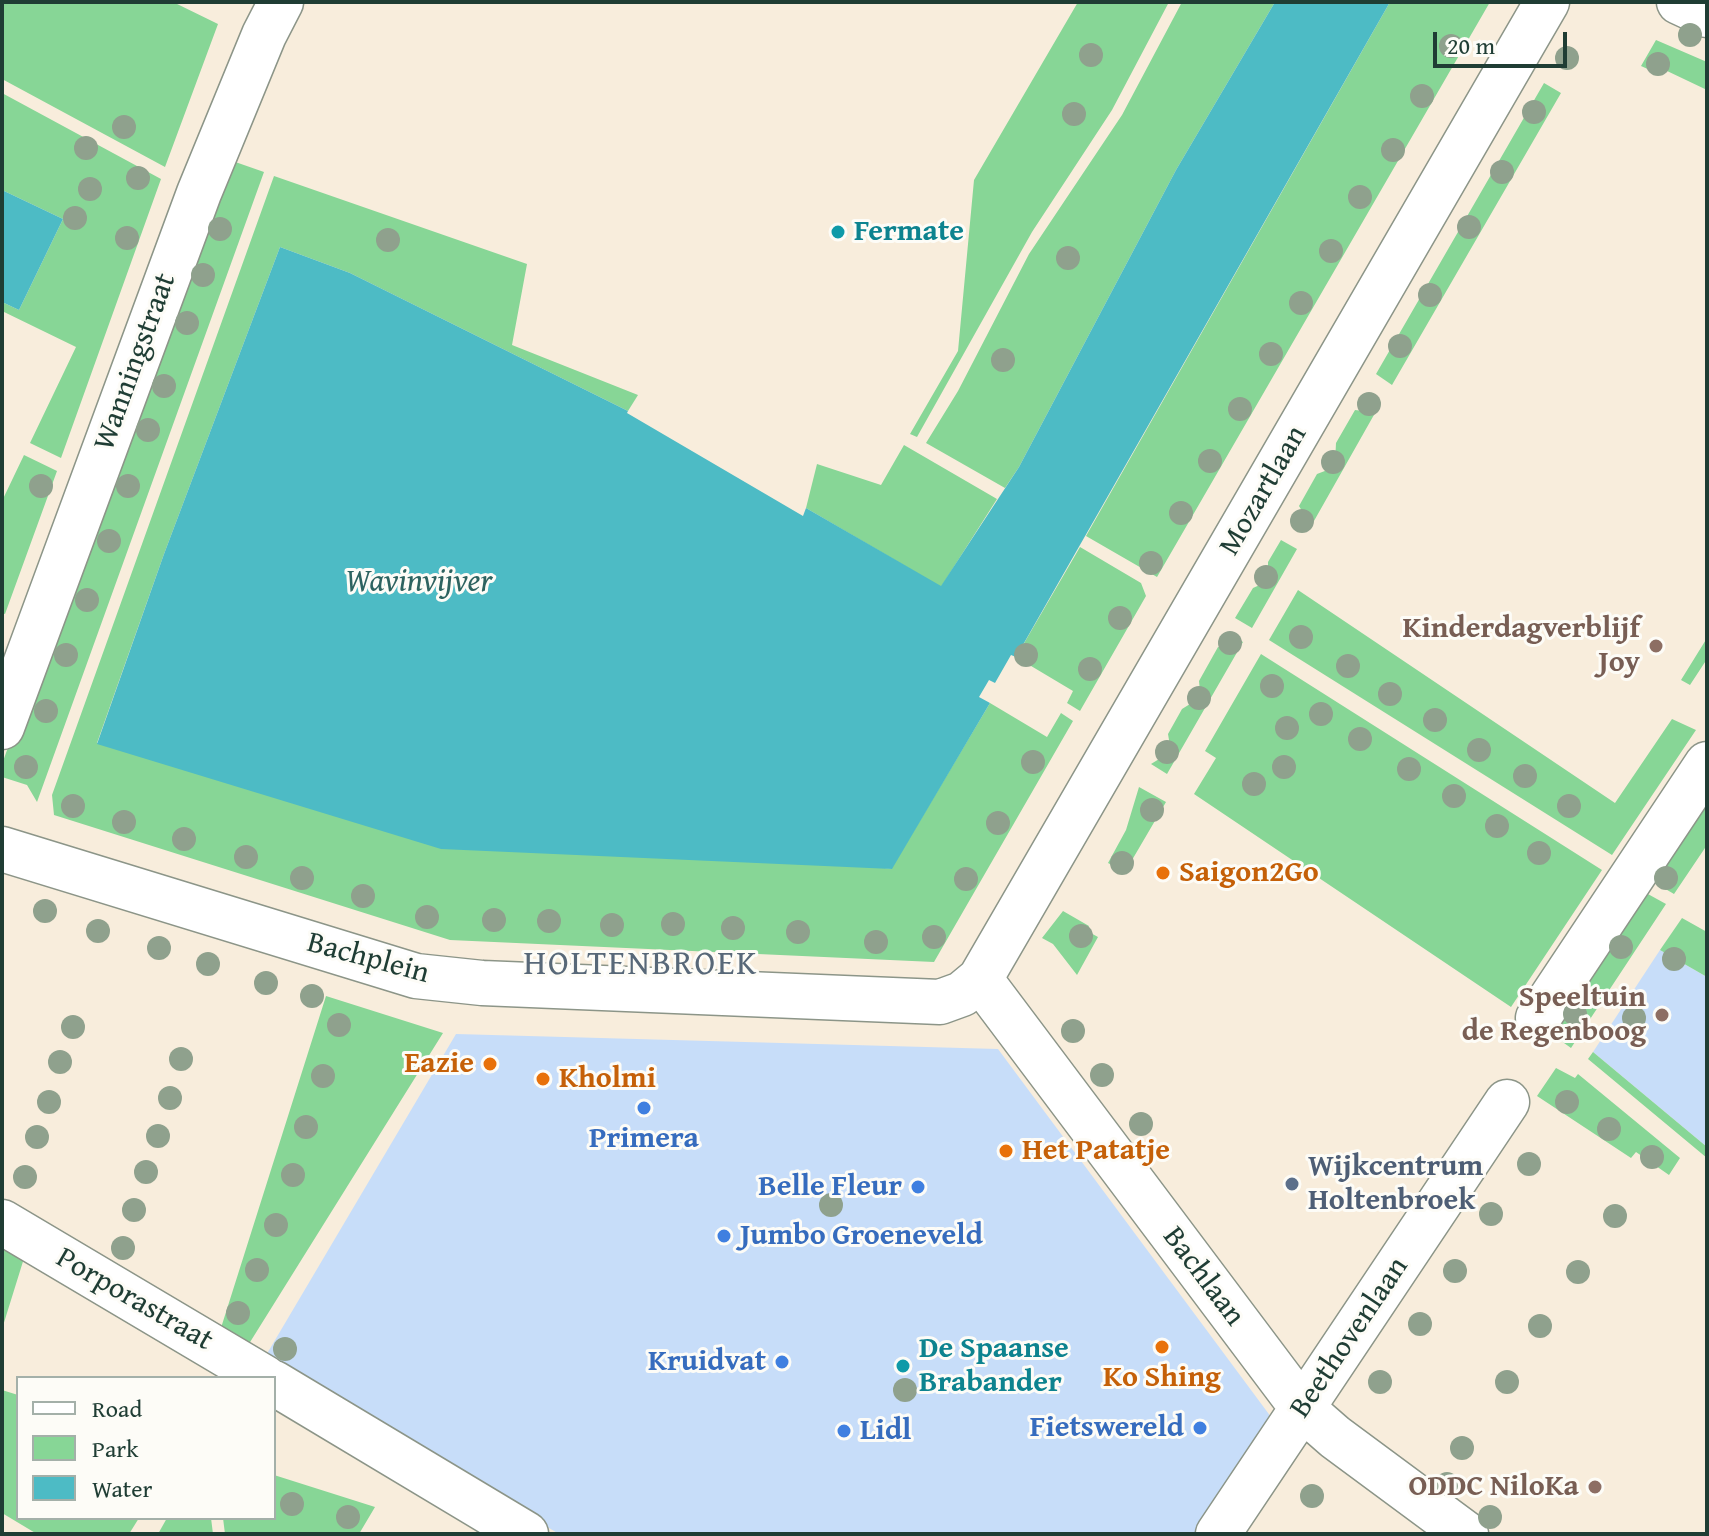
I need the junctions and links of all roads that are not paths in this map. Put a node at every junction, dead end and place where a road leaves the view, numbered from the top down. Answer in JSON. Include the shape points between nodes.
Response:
{"nodes":[{"id":1,"x":281,"y":2,"type":"edge"},
{"id":2,"x":1547,"y":2,"type":"edge"},
{"id":3,"x":1679,"y":2,"type":"edge"},
{"id":4,"x":1707,"y":15,"type":"edge"},
{"id":5,"x":2,"y":727,"type":"edge"},
{"id":6,"x":1707,"y":764,"type":"edge"},
{"id":7,"x":2,"y":849,"type":"edge"},
{"id":8,"x":980,"y":979,"type":"junction"},
{"id":9,"x":1538,"y":1018,"type":"dead end"},
{"id":10,"x":1507,"y":1102,"type":"dead end"},
{"id":11,"x":2,"y":1222,"type":"edge"},
{"id":12,"x":262,"y":1376,"type":"edge"},
{"id":13,"x":276,"y":1384,"type":"edge"},
{"id":14,"x":1303,"y":1409,"type":"junction"},
{"id":15,"x":526,"y":1534,"type":"edge"},
{"id":16,"x":1218,"y":1534,"type":"edge"},
{"id":17,"x":1466,"y":1534,"type":"edge"}],
"edges":[{"from":1,"to":5,"type":"street","name":"Wanningstraat","via":[[199,193]]},
{"from":2,"to":8,"type":"street","name":"Mozartlaan"},
{"from":3,"to":4,"type":"street"},
{"from":6,"to":9,"type":"street"},
{"from":7,"to":8,"type":"street","name":"Bachplein","via":[[416,976],[940,1002],[962,994]]},
{"from":8,"to":14,"type":"street","name":"Bachlaan"},
{"from":10,"to":14,"type":"street","name":"Beethovenlaan"},
{"from":11,"to":12,"type":"street","name":"Porporastraat"},
{"from":13,"to":15,"type":"street"},
{"from":14,"to":16,"type":"street","name":"Beethovenlaan"},
{"from":14,"to":17,"type":"street","name":"Bachlaan"}]}
